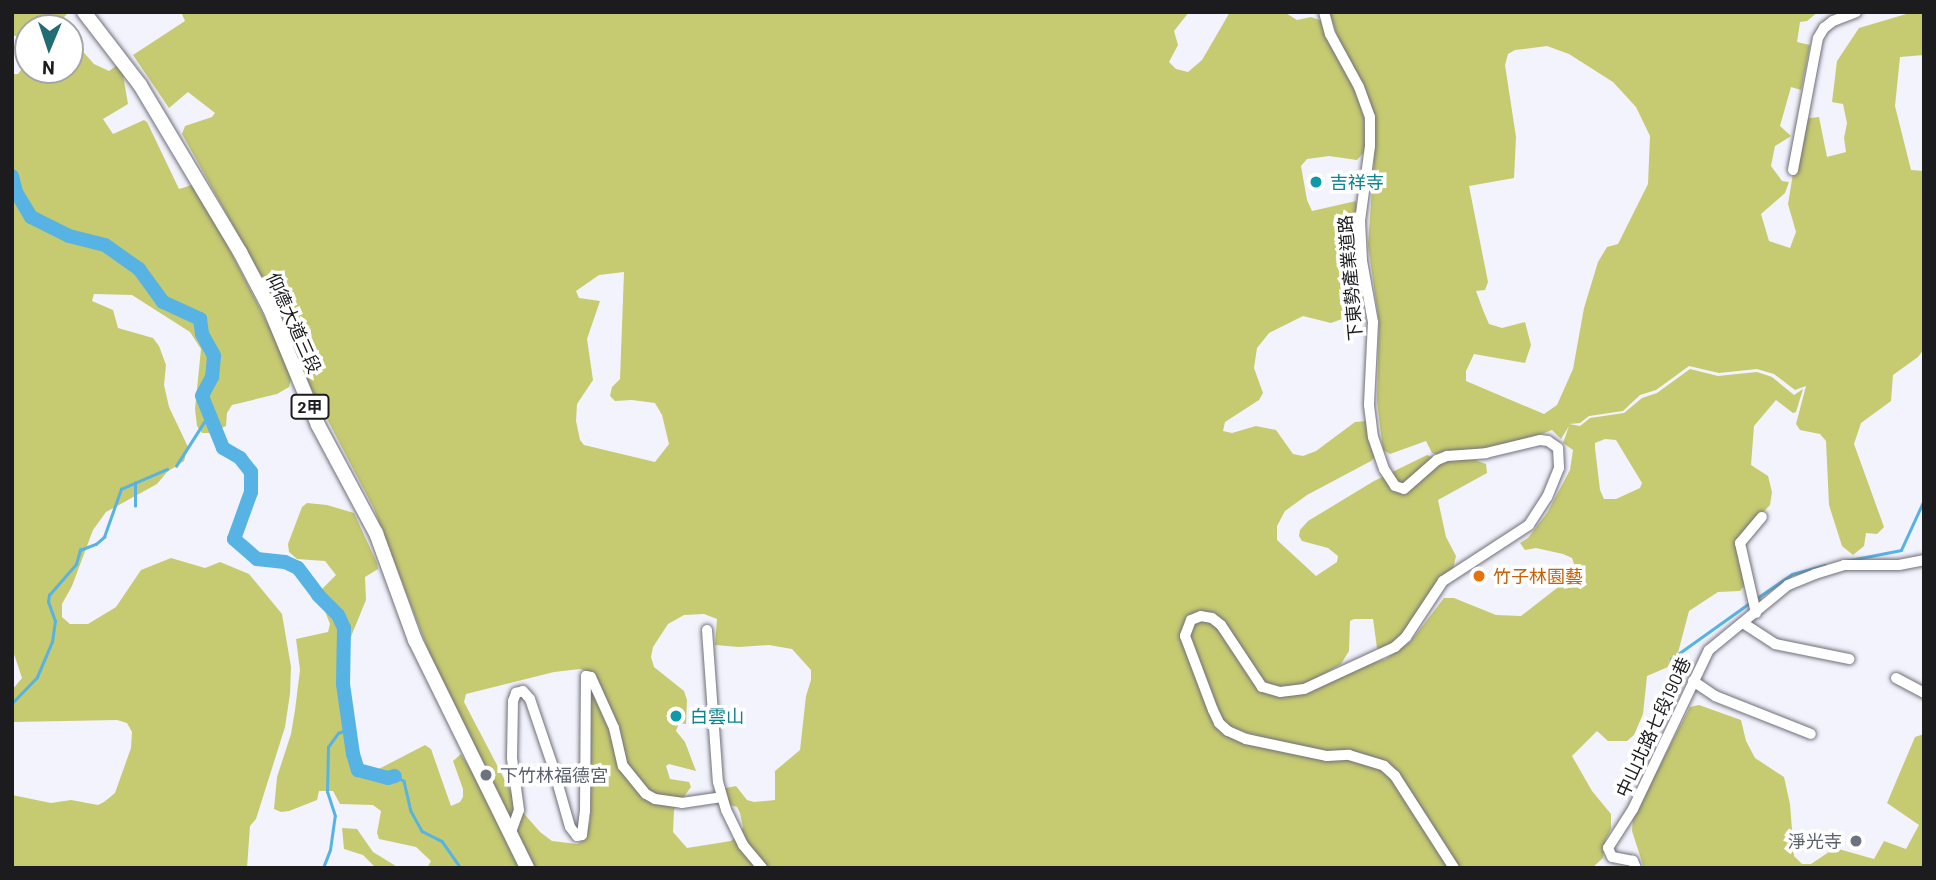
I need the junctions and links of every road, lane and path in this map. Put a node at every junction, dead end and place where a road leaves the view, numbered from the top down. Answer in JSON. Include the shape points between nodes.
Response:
{"nodes":[{"id":1,"x":83,"y":12,"type":"edge"},
{"id":2,"x":1324,"y":12,"type":"edge"},
{"id":3,"x":1856,"y":12,"type":"edge"},
{"id":4,"x":1793,"y":170,"type":"dead end"},
{"id":5,"x":1762,"y":517,"type":"dead end"},
{"id":6,"x":1924,"y":560,"type":"edge"},
{"id":7,"x":1756,"y":613,"type":"junction"},
{"id":8,"x":1743,"y":623,"type":"junction"},
{"id":9,"x":707,"y":630,"type":"dead end"},
{"id":10,"x":1849,"y":659,"type":"dead end"},
{"id":11,"x":1896,"y":678,"type":"dead end"},
{"id":12,"x":1693,"y":681,"type":"junction"},
{"id":13,"x":1924,"y":693,"type":"edge"},
{"id":14,"x":1811,"y":734,"type":"dead end"},
{"id":15,"x":722,"y":797,"type":"junction"},
{"id":16,"x":508,"y":826,"type":"junction"},
{"id":17,"x":527,"y":868,"type":"edge"},
{"id":18,"x":762,"y":868,"type":"edge"},
{"id":19,"x":1454,"y":868,"type":"edge"},
{"id":20,"x":1636,"y":868,"type":"edge"}],
"edges":[{"from":1,"to":16,"type":"main road","name":"仰德大道三段","number":"2甲","via":[[140,85],[261,291],[318,425],[376,533],[415,640]]},
{"from":2,"to":19,"type":"street","name":"下東勢產業道路","via":[[1370,117],[1360,221],[1373,322],[1369,405],[1373,437],[1391,482],[1404,489],[1447,456],[1486,453],[1540,440],[1558,448],[1556,478],[1529,525],[1443,581],[1395,647],[1304,689],[1280,692],[1262,687],[1212,618],[1191,620],[1185,636],[1213,710],[1228,731],[1246,739],[1327,756],[1349,755],[1384,766]]},
{"from":3,"to":4,"type":"street","via":[[1833,21],[1818,38]]},
{"from":5,"to":7,"type":"street","via":[[1740,543]]},
{"from":6,"to":7,"type":"street","name":"中山北路七段190巷","via":[[1844,565],[1788,585]]},
{"from":7,"to":8,"type":"street","name":"中山北路七段190巷"},
{"from":8,"to":10,"type":"street","via":[[1775,644]]},
{"from":8,"to":12,"type":"street","name":"中山北路七段190巷","via":[[1709,650]]},
{"from":9,"to":15,"type":"street","via":[[716,771]]},
{"from":11,"to":13,"type":"street"},
{"from":12,"to":14,"type":"street","via":[[1715,696]]},
{"from":12,"to":20,"type":"street","name":"中山北路七段190巷","via":[[1633,809],[1608,848],[1612,857],[1633,862]]},
{"from":15,"to":16,"type":"street","via":[[682,803],[646,794],[623,766],[614,728],[591,677],[586,676],[582,835],[577,836],[570,827],[530,699],[523,691],[516,693],[513,701],[519,810]]},
{"from":15,"to":18,"type":"street","via":[[743,845]]},
{"from":16,"to":17,"type":"main road","number":"2甲"}]}
